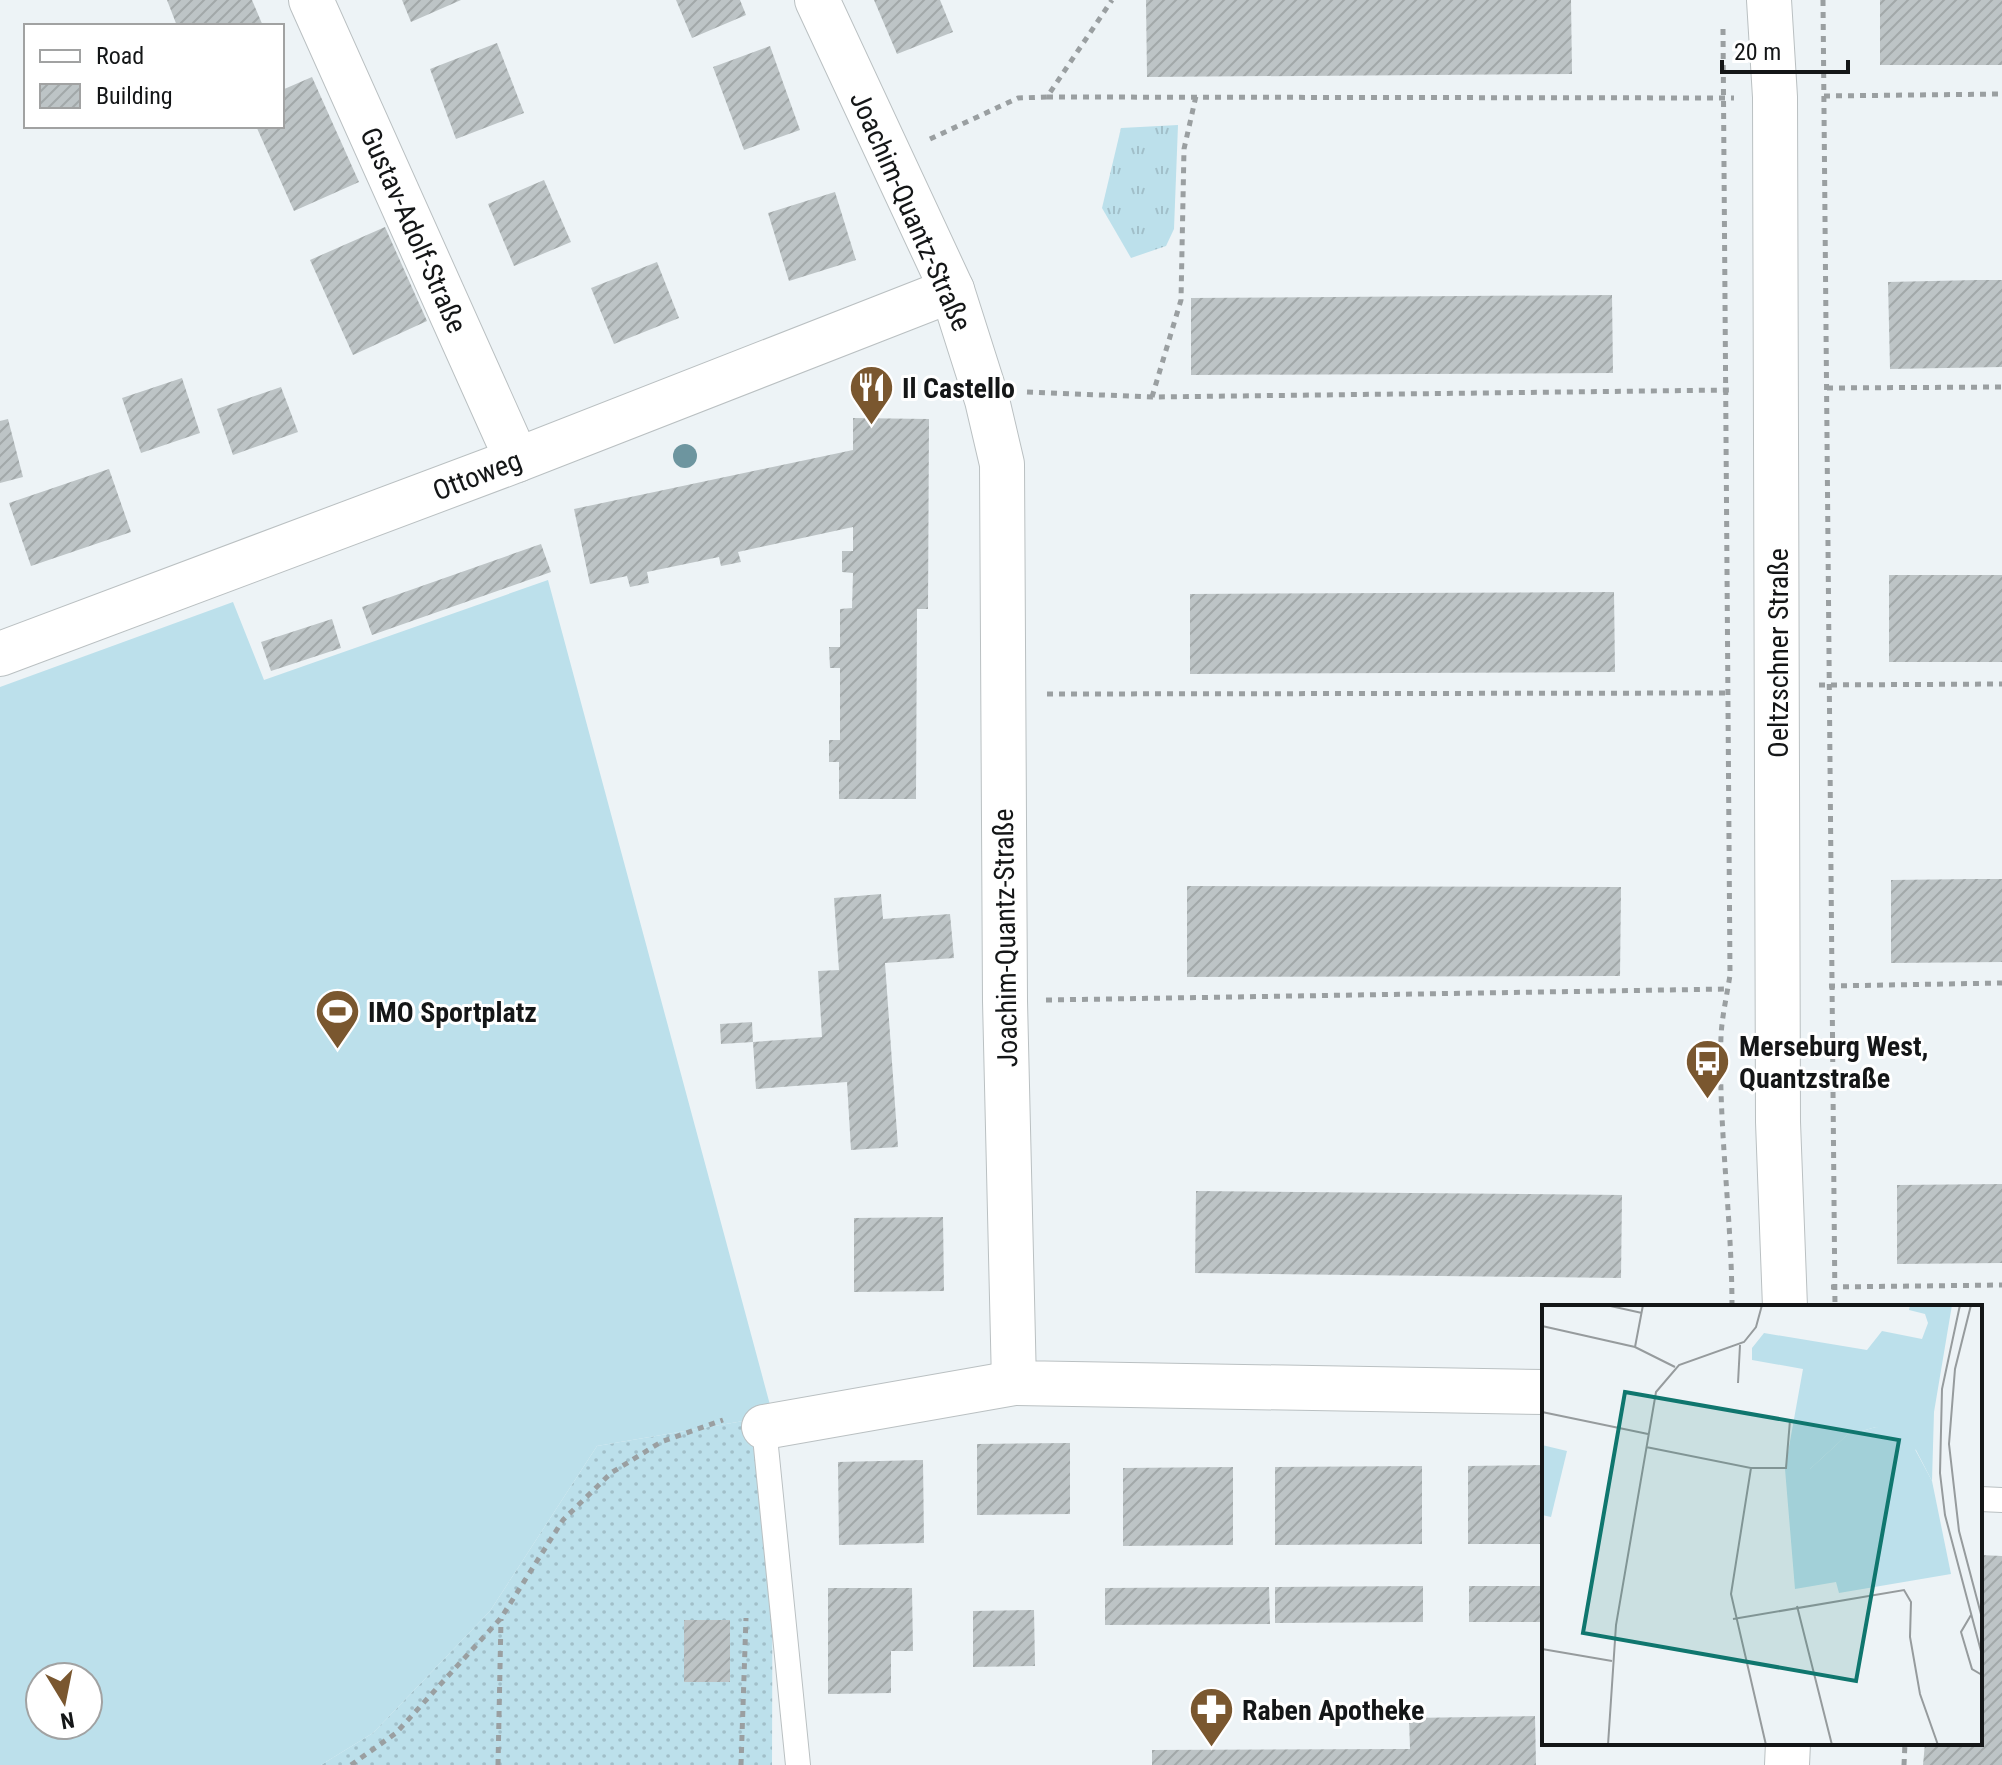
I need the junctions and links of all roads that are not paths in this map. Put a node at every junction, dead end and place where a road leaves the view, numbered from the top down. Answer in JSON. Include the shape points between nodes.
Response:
{"nodes":[{"id":1,"x":311,"y":0,"type":"edge"},
{"id":2,"x":817,"y":0,"type":"edge"},
{"id":3,"x":1769,"y":0,"type":"edge"},
{"id":4,"x":952,"y":290,"type":"junction"},
{"id":5,"x":517,"y":460,"type":"junction"},
{"id":6,"x":0,"y":654,"type":"edge"},
{"id":7,"x":1785,"y":1297,"type":"edge"},
{"id":8,"x":1014,"y":1383,"type":"junction"},
{"id":9,"x":1542,"y":1392,"type":"edge"},
{"id":10,"x":764,"y":1427,"type":"joint"},
{"id":11,"x":1982,"y":1499,"type":"edge"},
{"id":12,"x":2002,"y":1500,"type":"edge"},
{"id":13,"x":1788,"y":1745,"type":"edge"},
{"id":14,"x":798,"y":1765,"type":"edge"},
{"id":15,"x":1787,"y":1765,"type":"edge"}],
"edges":[{"from":1,"to":5,"type":"street","name":"Gustav-Adolf-Straße"},
{"from":2,"to":4,"type":"street","name":"Joachim-Quantz-Straße"},
{"from":3,"to":7,"type":"street","name":"Oeltzschner Straße","via":[[1775,97],[1778,1122]]},
{"from":4,"to":5,"type":"street","name":"Ottoweg"},
{"from":4,"to":8,"type":"street","name":"Joachim-Quantz-Straße","via":[[1002,464],[1005,1001]]},
{"from":5,"to":6,"type":"street","name":"Ottoweg"},
{"from":8,"to":9,"type":"street"},
{"from":8,"to":10,"type":"street"},
{"from":10,"to":14,"type":"lane"},
{"from":11,"to":12,"type":"lane"},
{"from":13,"to":15,"type":"street"}]}
